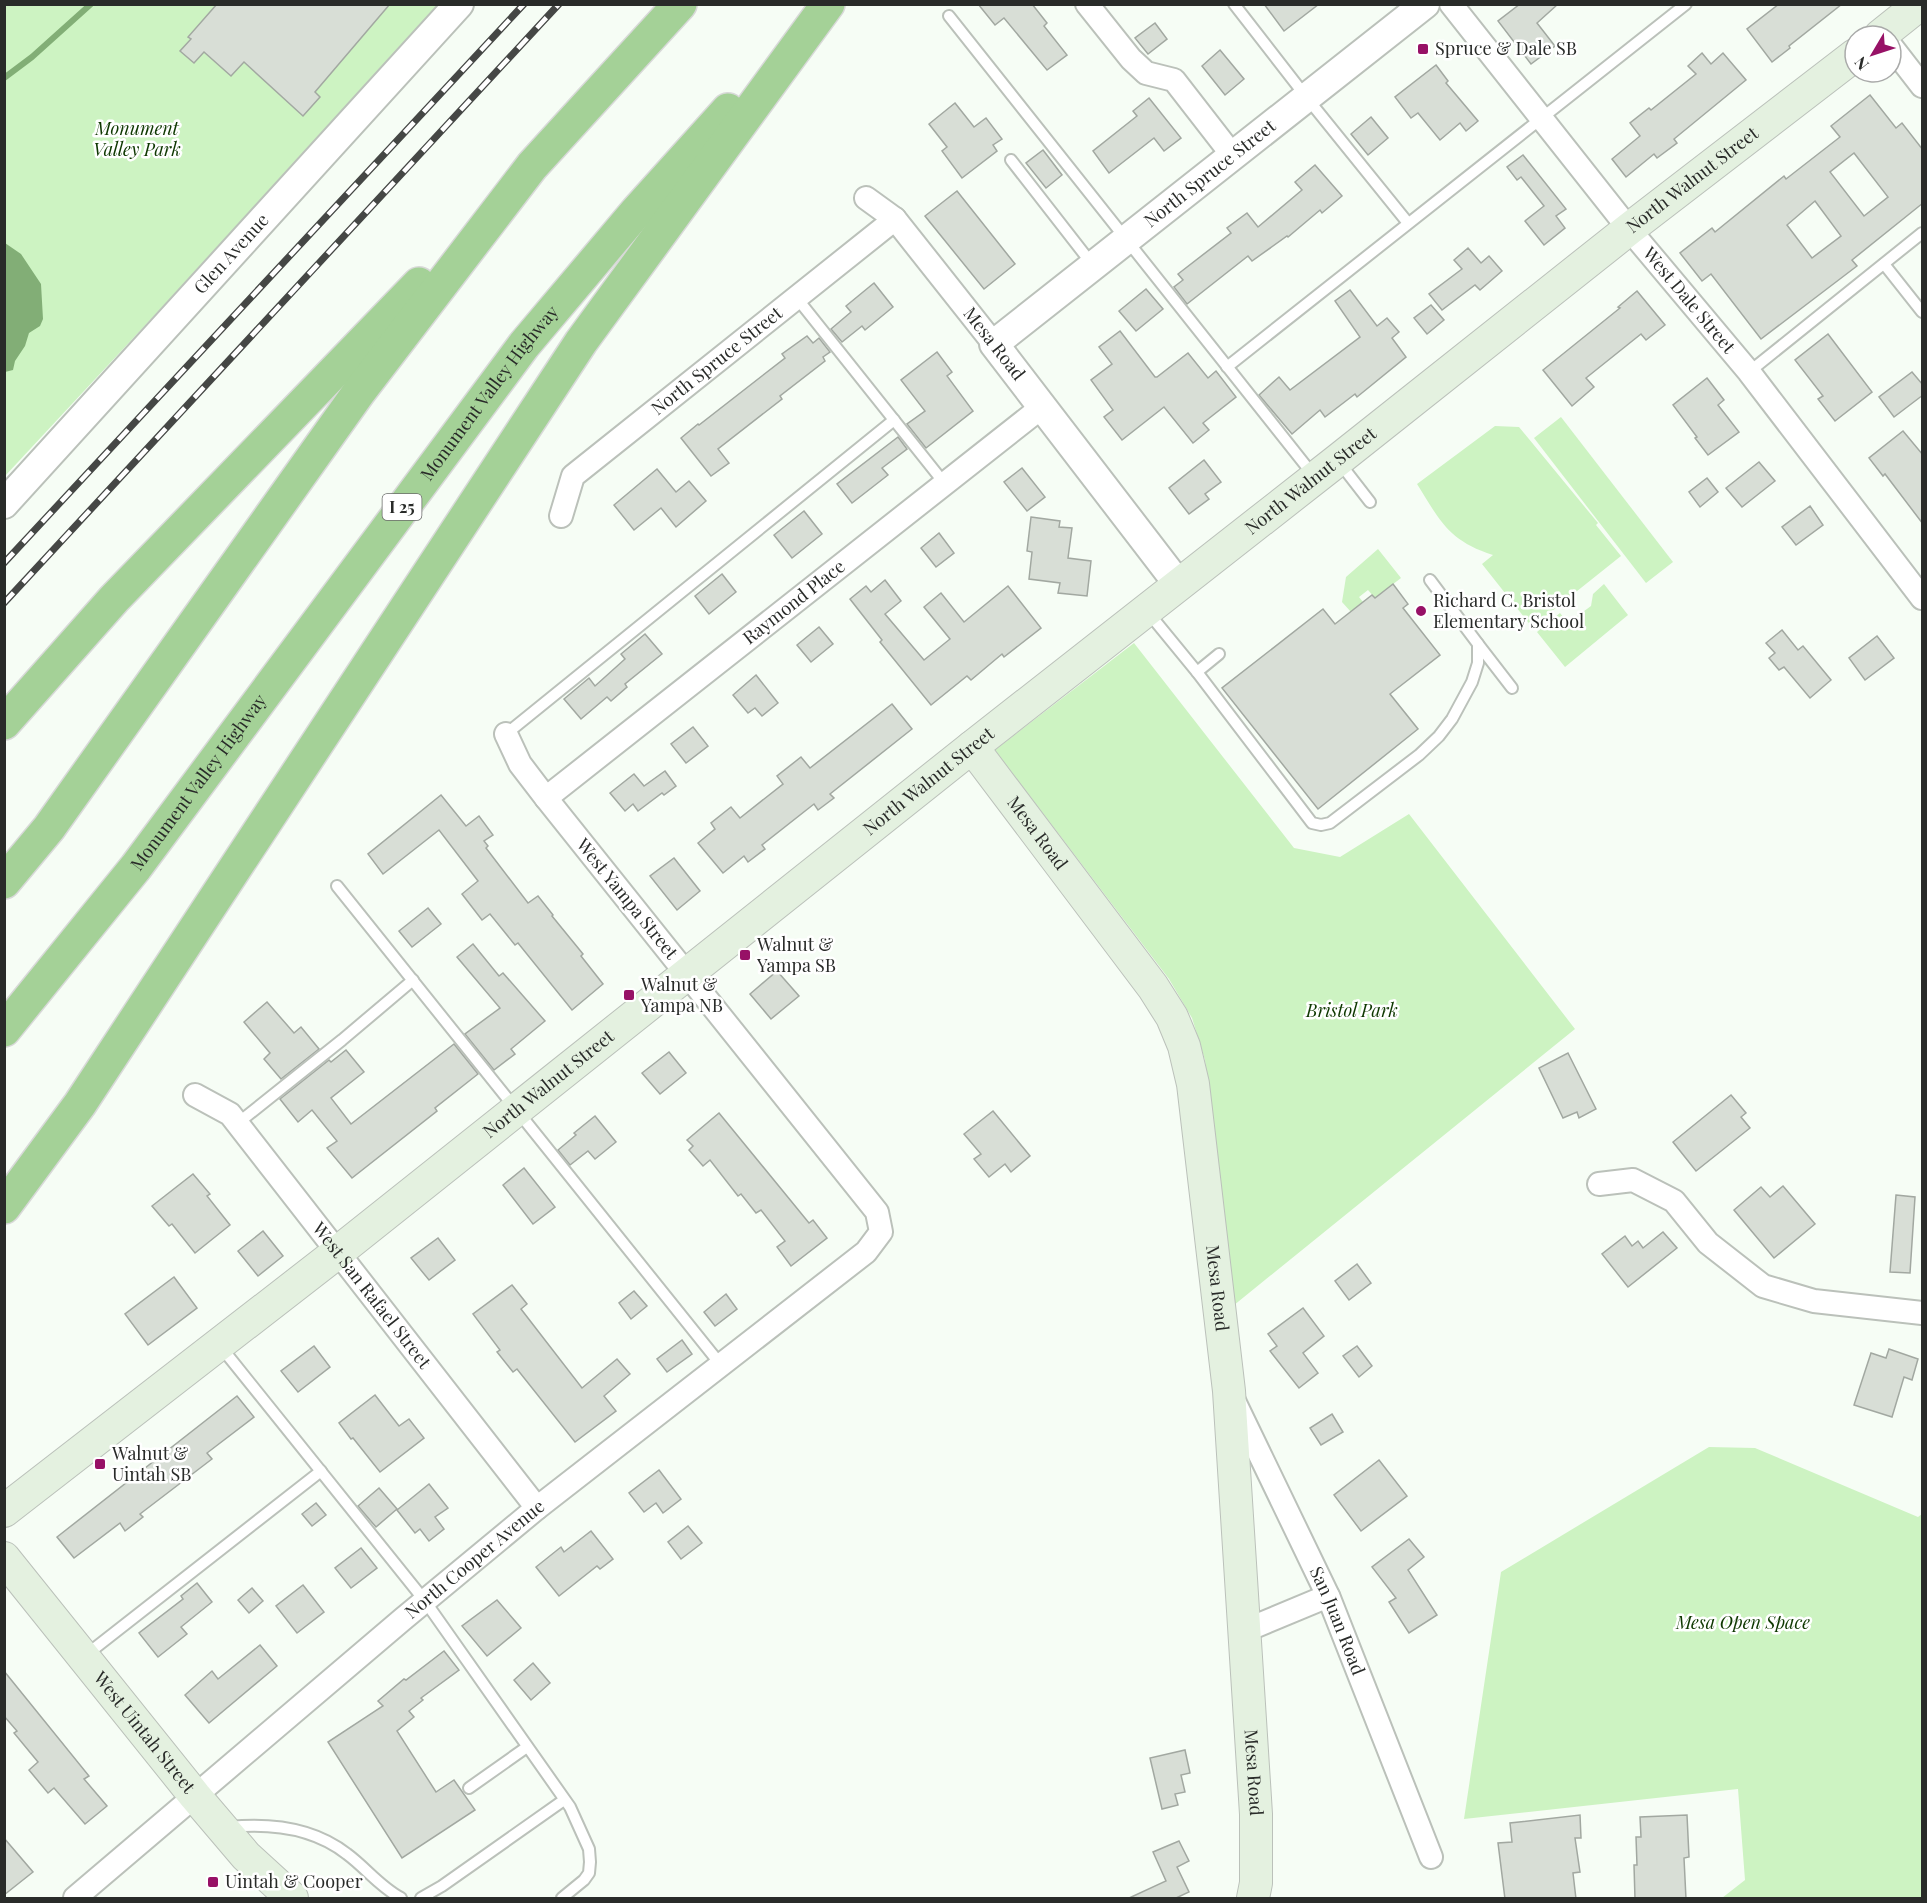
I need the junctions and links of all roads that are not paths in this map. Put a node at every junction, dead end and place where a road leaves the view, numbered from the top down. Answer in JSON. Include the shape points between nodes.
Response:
{"nodes":[{"id":1,"x":459,"y":4,"type":"edge"},
{"id":2,"x":680,"y":4,"type":"edge"},
{"id":3,"x":826,"y":4,"type":"edge"},
{"id":4,"x":1087,"y":4,"type":"edge"},
{"id":5,"x":1234,"y":4,"type":"edge"},
{"id":6,"x":1425,"y":4,"type":"edge"},
{"id":7,"x":1451,"y":4,"type":"edge"},
{"id":8,"x":1686,"y":4,"type":"edge"},
{"id":9,"x":1920,"y":4,"type":"edge"},
{"id":10,"x":949,"y":16,"type":"dead end"},
{"id":11,"x":1899,"y":24,"type":"edge"},
{"id":12,"x":1903,"y":61,"type":"edge"},
{"id":13,"x":1843,"y":65,"type":"edge"},
{"id":14,"x":1923,"y":86,"type":"edge"},
{"id":15,"x":1307,"y":98,"type":"junction"},
{"id":16,"x":1541,"y":119,"type":"junction"},
{"id":17,"x":1233,"y":156,"type":"junction"},
{"id":18,"x":1011,"y":160,"type":"dead end"},
{"id":19,"x":532,"y":166,"type":"junction"},
{"id":20,"x":866,"y":198,"type":"dead end"},
{"id":21,"x":895,"y":219,"type":"junction"},
{"id":22,"x":1408,"y":223,"type":"junction"},
{"id":23,"x":1629,"y":229,"type":"junction"},
{"id":24,"x":1923,"y":233,"type":"edge"},
{"id":25,"x":1127,"y":241,"type":"junction"},
{"id":26,"x":1884,"y":264,"type":"junction"},
{"id":27,"x":1094,"y":266,"type":"junction"},
{"id":28,"x":796,"y":297,"type":"junction"},
{"id":29,"x":1923,"y":312,"type":"edge"},
{"id":30,"x":994,"y":344,"type":"junction"},
{"id":31,"x":1227,"y":367,"type":"junction"},
{"id":32,"x":1749,"y":372,"type":"junction"},
{"id":33,"x":1042,"y":407,"type":"junction"},
{"id":34,"x":894,"y":420,"type":"junction"},
{"id":35,"x":1327,"y":469,"type":"junction"},
{"id":36,"x":945,"y":484,"type":"junction"},
{"id":37,"x":1370,"y":502,"type":"dead end"},
{"id":38,"x":4,"y":504,"type":"edge"},
{"id":39,"x":561,"y":516,"type":"dead end"},
{"id":40,"x":1430,"y":580,"type":"dead end"},
{"id":41,"x":1179,"y":585,"type":"junction"},
{"id":42,"x":1923,"y":598,"type":"edge"},
{"id":43,"x":1147,"y":611,"type":"junction"},
{"id":44,"x":1478,"y":644,"type":"junction"},
{"id":45,"x":1220,"y":654,"type":"dead end"},
{"id":46,"x":1197,"y":672,"type":"junction"},
{"id":47,"x":1512,"y":688,"type":"dead end"},
{"id":48,"x":4,"y":723,"type":"edge"},
{"id":49,"x":506,"y":734,"type":"joint"},
{"id":50,"x":972,"y":747,"type":"junction"},
{"id":51,"x":546,"y":798,"type":"junction"},
{"id":52,"x":4,"y":882,"type":"edge"},
{"id":53,"x":337,"y":886,"type":"dead end"},
{"id":54,"x":688,"y":974,"type":"junction"},
{"id":55,"x":413,"y":980,"type":"junction"},
{"id":56,"x":4,"y":1030,"type":"edge"},
{"id":57,"x":195,"y":1095,"type":"dead end"},
{"id":58,"x":517,"y":1109,"type":"junction"},
{"id":59,"x":238,"y":1123,"type":"junction"},
{"id":60,"x":1599,"y":1184,"type":"dead end"},
{"id":61,"x":4,"y":1207,"type":"edge"},
{"id":62,"x":881,"y":1232,"type":"joint"},
{"id":63,"x":338,"y":1252,"type":"junction"},
{"id":64,"x":1923,"y":1313,"type":"edge"},
{"id":65,"x":219,"y":1345,"type":"junction"},
{"id":66,"x":722,"y":1365,"type":"junction"},
{"id":67,"x":1229,"y":1391,"type":"junction"},
{"id":68,"x":321,"y":1471,"type":"junction"},
{"id":69,"x":537,"y":1508,"type":"junction"},
{"id":70,"x":4,"y":1511,"type":"edge"},
{"id":71,"x":4,"y":1558,"type":"edge"},
{"id":72,"x":1328,"y":1596,"type":"junction"},
{"id":73,"x":425,"y":1601,"type":"junction"},
{"id":74,"x":1244,"y":1631,"type":"junction"},
{"id":75,"x":84,"y":1657,"type":"junction"},
{"id":76,"x":527,"y":1747,"type":"junction"},
{"id":77,"x":469,"y":1788,"type":"dead end"},
{"id":78,"x":195,"y":1796,"type":"junction"},
{"id":79,"x":564,"y":1800,"type":"junction"},
{"id":80,"x":222,"y":1828,"type":"junction"},
{"id":81,"x":1431,"y":1857,"type":"dead end"},
{"id":82,"x":75,"y":1899,"type":"edge"},
{"id":83,"x":292,"y":1899,"type":"edge"},
{"id":84,"x":401,"y":1899,"type":"edge"},
{"id":85,"x":421,"y":1899,"type":"edge"},
{"id":86,"x":562,"y":1899,"type":"edge"},
{"id":87,"x":1254,"y":1899,"type":"edge"}],
"edges":[{"from":1,"to":38,"type":"street","name":"Glen Avenue"},
{"from":2,"to":19,"type":"highway"},
{"from":3,"to":56,"type":"highway","name":"Monument Valley Highway","number":"I 25","via":[[637,211],[524,345],[136,867]]},
{"from":3,"to":61,"type":"highway","via":[[581,342],[87,1095]]},
{"from":4,"to":17,"type":"street","via":[[1146,73],[1174,80]]},
{"from":5,"to":15,"type":"lane"},
{"from":6,"to":15,"type":"street","name":"North Spruce Street"},
{"from":7,"to":16,"type":"street","name":"West Dale Street"},
{"from":8,"to":16,"type":"lane"},
{"from":9,"to":11,"type":"main road"},
{"from":10,"to":25,"type":"lane"},
{"from":12,"to":14,"type":"street"},
{"from":13,"to":23,"type":"main road","name":"North Walnut Street"},
{"from":15,"to":17,"type":"street","name":"North Spruce Street"},
{"from":15,"to":22,"type":"lane"},
{"from":16,"to":22,"type":"lane"},
{"from":16,"to":23,"type":"street","name":"West Dale Street"},
{"from":17,"to":25,"type":"street","name":"North Spruce Street"},
{"from":18,"to":27,"type":"lane"},
{"from":19,"to":48,"type":"highway","via":[[114,599]]},
{"from":19,"to":52,"type":"highway","via":[[359,392],[49,828]]},
{"from":20,"to":21,"type":"street","name":"Mesa Road"},
{"from":21,"to":28,"type":"street","name":"North Spruce Street"},
{"from":21,"to":30,"type":"street","name":"Mesa Road"},
{"from":22,"to":31,"type":"lane"},
{"from":23,"to":32,"type":"street","name":"West Dale Street"},
{"from":23,"to":35,"type":"main road","name":"North Walnut Street"},
{"from":24,"to":26,"type":"lane"},
{"from":25,"to":27,"type":"street","name":"North Spruce Street"},
{"from":25,"to":31,"type":"lane"},
{"from":26,"to":29,"type":"lane"},
{"from":26,"to":32,"type":"lane"},
{"from":27,"to":30,"type":"street","name":"North Spruce Street"},
{"from":28,"to":34,"type":"lane"},
{"from":28,"to":39,"type":"street","name":"North Spruce Street","via":[[573,476]]},
{"from":30,"to":33,"type":"street","name":"Mesa Road"},
{"from":31,"to":35,"type":"lane"},
{"from":32,"to":42,"type":"street","name":"West Dale Street"},
{"from":33,"to":36,"type":"street","name":"Raymond Place"},
{"from":33,"to":41,"type":"street","name":"Mesa Road"},
{"from":34,"to":36,"type":"lane"},
{"from":34,"to":49,"type":"lane"},
{"from":35,"to":37,"type":"lane"},
{"from":35,"to":41,"type":"main road","name":"North Walnut Street"},
{"from":36,"to":51,"type":"street","name":"Raymond Place"},
{"from":40,"to":44,"type":"lane"},
{"from":41,"to":43,"type":"main road","name":"North Walnut Street"},
{"from":43,"to":46,"type":"lane"},
{"from":43,"to":50,"type":"main road","name":"North Walnut Street"},
{"from":44,"to":46,"type":"lane","via":[[1472,682],[1439,736],[1330,823],[1321,825],[1312,823]]},
{"from":44,"to":47,"type":"lane"},
{"from":45,"to":46,"type":"lane"},
{"from":49,"to":51,"type":"street","name":"West Yampa Street","via":[[520,764]]},
{"from":50,"to":54,"type":"main road","name":"North Walnut Street"},
{"from":50,"to":67,"type":"main road","name":"Mesa Road","via":[[1153,987],[1184,1046],[1193,1084]]},
{"from":51,"to":54,"type":"street","name":"West Yampa Street"},
{"from":53,"to":55,"type":"lane"},
{"from":54,"to":58,"type":"main road","name":"North Walnut Street"},
{"from":54,"to":62,"type":"street","name":"West Yampa Street","via":[[876,1212]]},
{"from":55,"to":58,"type":"lane"},
{"from":55,"to":59,"type":"lane"},
{"from":57,"to":59,"type":"street","name":"West San Rafael Street","via":[[230,1114]]},
{"from":58,"to":63,"type":"main road","name":"North Walnut Street"},
{"from":58,"to":66,"type":"lane"},
{"from":59,"to":63,"type":"street","name":"West San Rafael Street"},
{"from":60,"to":64,"type":"street","via":[[1634,1180],[1674,1202],[1708,1243],[1763,1286],[1814,1301]]},
{"from":62,"to":66,"type":"street","name":"North Cooper Avenue","via":[[866,1252]]},
{"from":63,"to":65,"type":"main road","name":"North Walnut Street"},
{"from":63,"to":69,"type":"street","name":"West San Rafael Street"},
{"from":65,"to":68,"type":"lane"},
{"from":65,"to":70,"type":"main road","name":"North Walnut Street"},
{"from":66,"to":69,"type":"street","name":"North Cooper Avenue"},
{"from":67,"to":72,"type":"street","name":"San Juan Road"},
{"from":67,"to":74,"type":"main road","name":"Mesa Road"},
{"from":68,"to":73,"type":"lane"},
{"from":68,"to":75,"type":"lane"},
{"from":69,"to":73,"type":"street","name":"North Cooper Avenue"},
{"from":71,"to":75,"type":"main road","name":"West Uintah Street"},
{"from":72,"to":74,"type":"street"},
{"from":72,"to":81,"type":"street","name":"San Juan Road"},
{"from":73,"to":76,"type":"lane"},
{"from":73,"to":78,"type":"street","name":"North Cooper Avenue"},
{"from":74,"to":87,"type":"main road","name":"Mesa Road","via":[[1256,1814]]},
{"from":75,"to":78,"type":"main road","name":"West Uintah Street"},
{"from":76,"to":77,"type":"lane"},
{"from":76,"to":79,"type":"lane"},
{"from":78,"to":80,"type":"main road","name":"West Uintah Street"},
{"from":78,"to":82,"type":"street","name":"North Cooper Avenue"},
{"from":79,"to":85,"type":"lane"},
{"from":79,"to":86,"type":"lane","via":[[583,1833],[590,1862],[584,1880]]},
{"from":80,"to":83,"type":"main road","name":"West Uintah Street"},
{"from":80,"to":84,"type":"lane","via":[[247,1825],[306,1832],[347,1854]]}]}
